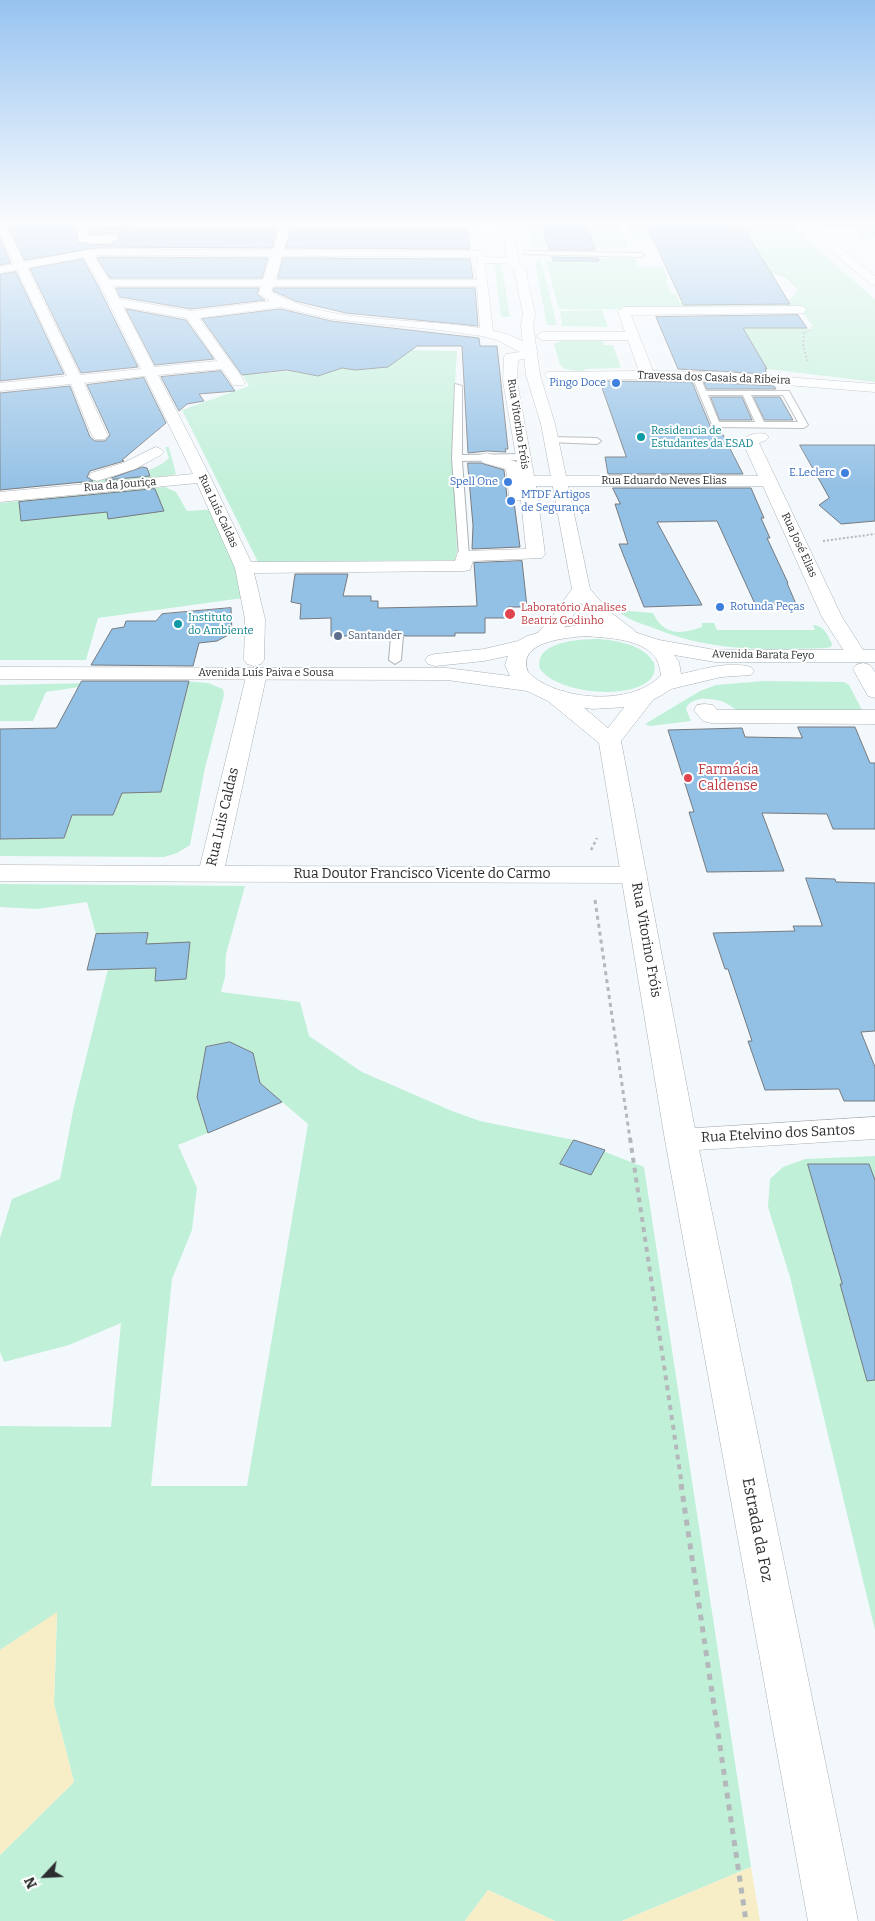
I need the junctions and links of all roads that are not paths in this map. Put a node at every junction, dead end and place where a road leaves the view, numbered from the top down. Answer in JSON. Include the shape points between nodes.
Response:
{"nodes":[{"id":1,"x":44,"y":313,"type":"edge"},
{"id":2,"x":119,"y":313,"type":"edge"},
{"id":3,"x":178,"y":313,"type":"edge"},
{"id":4,"x":210,"y":313,"type":"edge"},
{"id":5,"x":314,"y":313,"type":"edge"},
{"id":6,"x":490,"y":313,"type":"edge"},
{"id":7,"x":625,"y":313,"type":"edge"},
{"id":8,"x":530,"y":314,"type":"joint"},
{"id":9,"x":192,"y":315,"type":"junction"},
{"id":10,"x":495,"y":336,"type":"junction"},
{"id":11,"x":542,"y":336,"type":"junction"},
{"id":12,"x":633,"y":336,"type":"junction"},
{"id":13,"x":529,"y":347,"type":"junction"},
{"id":14,"x":549,"y":362,"type":"junction"},
{"id":15,"x":227,"y":364,"type":"junction"},
{"id":16,"x":148,"y":371,"type":"junction"},
{"id":17,"x":647,"y":375,"type":"junction"},
{"id":18,"x":533,"y":376,"type":"junction"},
{"id":19,"x":696,"y":376,"type":"junction"},
{"id":20,"x":75,"y":379,"type":"junction"},
{"id":21,"x":238,"y":382,"type":"dead end"},
{"id":22,"x":500,"y":384,"type":"dead end"},
{"id":23,"x":458,"y":386,"type":"dead end"},
{"id":24,"x":0,"y":387,"type":"edge"},
{"id":25,"x":875,"y":388,"type":"edge"},
{"id":26,"x":704,"y":393,"type":"junction"},
{"id":27,"x":746,"y":393,"type":"junction"},
{"id":28,"x":761,"y":431,"type":"junction"},
{"id":29,"x":549,"y":432,"type":"junction"},
{"id":30,"x":100,"y":436,"type":"dead end"},
{"id":31,"x":597,"y":441,"type":"dead end"},
{"id":32,"x":512,"y":446,"type":"dead end"},
{"id":33,"x":156,"y":452,"type":"dead end"},
{"id":34,"x":457,"y":458,"type":"junction"},
{"id":35,"x":486,"y":458,"type":"joint"},
{"id":36,"x":519,"y":462,"type":"junction"},
{"id":37,"x":203,"y":478,"type":"junction"},
{"id":38,"x":527,"y":481,"type":"junction"},
{"id":39,"x":558,"y":481,"type":"junction"},
{"id":40,"x":770,"y":481,"type":"junction"},
{"id":41,"x":37,"y":493,"type":"junction"},
{"id":42,"x":0,"y":497,"type":"edge"},
{"id":43,"x":529,"y":550,"type":"junction"},
{"id":44,"x":464,"y":556,"type":"junction"},
{"id":45,"x":244,"y":568,"type":"junction"},
{"id":46,"x":581,"y":589,"type":"junction"},
{"id":47,"x":398,"y":636,"type":"dead end"},
{"id":48,"x":628,"y":636,"type":"junction"},
{"id":49,"x":544,"y":637,"type":"junction"},
{"id":50,"x":652,"y":645,"type":"junction"},
{"id":51,"x":525,"y":646,"type":"junction"},
{"id":52,"x":0,"y":660,"type":"edge"},
{"id":53,"x":395,"y":660,"type":"junction"},
{"id":54,"x":868,"y":662,"type":"edge"},
{"id":55,"x":256,"y":666,"type":"junction"},
{"id":56,"x":0,"y":673,"type":"edge"},
{"id":57,"x":664,"y":684,"type":"junction"},
{"id":58,"x":532,"y":686,"type":"junction"},
{"id":59,"x":875,"y":692,"type":"edge"},
{"id":60,"x":556,"y":696,"type":"junction"},
{"id":61,"x":645,"y":696,"type":"junction"},
{"id":62,"x":705,"y":710,"type":"dead end"},
{"id":63,"x":875,"y":717,"type":"edge"},
{"id":64,"x":610,"y":741,"type":"junction"},
{"id":65,"x":0,"y":873,"type":"edge"},
{"id":66,"x":211,"y":874,"type":"junction"},
{"id":67,"x":634,"y":875,"type":"junction"},
{"id":68,"x":875,"y":1128,"type":"edge"},
{"id":69,"x":682,"y":1140,"type":"junction"},
{"id":70,"x":834,"y":1921,"type":"edge"}],
"edges":[{"from":1,"to":20,"type":"street"},
{"from":2,"to":16,"type":"street","name":"Rua Luís Caldas"},
{"from":3,"to":9,"type":"street"},
{"from":4,"to":9,"type":"street"},
{"from":5,"to":10,"type":"street","via":[[426,324]]},
{"from":6,"to":10,"type":"street"},
{"from":7,"to":12,"type":"street"},
{"from":8,"to":11,"type":"street","name":"Rua Vitorino Fróis"},
{"from":8,"to":13,"type":"street","name":"Rua Vitorino Fróis","via":[[527,325]]},
{"from":9,"to":15,"type":"street"},
{"from":10,"to":13,"type":"street","via":[[520,348]]},
{"from":11,"to":12,"type":"street"},
{"from":11,"to":13,"type":"street"},
{"from":11,"to":14,"type":"street","name":"Rua Vitorino Fróis"},
{"from":12,"to":17,"type":"street"},
{"from":13,"to":18,"type":"street","name":"Rua Vitorino Fróis"},
{"from":13,"to":36,"type":"street","name":"Rua Vitorino Fróis","via":[[511,357],[510,363]]},
{"from":14,"to":17,"type":"street","name":"Travessa dos Casais da Ribeira"},
{"from":14,"to":18,"type":"street","name":"Travessa dos Casais da Ribeira"},
{"from":14,"to":29,"type":"street","name":"Rua Vitorino Fróis"},
{"from":15,"to":16,"type":"street"},
{"from":15,"to":21,"type":"street"},
{"from":16,"to":20,"type":"street"},
{"from":16,"to":37,"type":"street","name":"Rua Luís Caldas"},
{"from":17,"to":19,"type":"street","name":"Travessa dos Casais da Ribeira"},
{"from":18,"to":29,"type":"street","name":"Rua Vitorino Fróis"},
{"from":19,"to":25,"type":"street","name":"Travessa dos Casais da Ribeira"},
{"from":19,"to":26,"type":"lane"},
{"from":20,"to":24,"type":"street"},
{"from":20,"to":30,"type":"street"},
{"from":22,"to":32,"type":"street"},
{"from":23,"to":34,"type":"lane"},
{"from":26,"to":27,"type":"lane"},
{"from":26,"to":28,"type":"lane","via":[[716,425]]},
{"from":27,"to":28,"type":"lane"},
{"from":27,"to":28,"type":"lane","via":[[786,393],[804,425]]},
{"from":28,"to":40,"type":"street","name":"Rua José Elias","via":[[750,442]]},
{"from":29,"to":31,"type":"lane"},
{"from":29,"to":39,"type":"street","name":"Rua Vitorino Fróis"},
{"from":33,"to":41,"type":"street","name":"Rua da Jouriça","via":[[129,466]]},
{"from":34,"to":35,"type":"lane"},
{"from":34,"to":44,"type":"lane"},
{"from":35,"to":36,"type":"street","via":[[494,463]]},
{"from":36,"to":38,"type":"street","name":"Rua Vitorino Fróis"},
{"from":36,"to":43,"type":"street"},
{"from":37,"to":41,"type":"street","name":"Rua da Jouriça"},
{"from":37,"to":45,"type":"street","name":"Rua Luís Caldas"},
{"from":38,"to":39,"type":"street","name":"Rua Vitorino Fróis"},
{"from":38,"to":43,"type":"street","name":"Rua Vitorino Fróis"},
{"from":39,"to":40,"type":"street","name":"Rua Eduardo Neves Elias"},
{"from":39,"to":46,"type":"street","name":"Rua Vitorino Fróis"},
{"from":40,"to":54,"type":"street","name":"Rua José Elias","via":[[832,617]]},
{"from":41,"to":42,"type":"street","name":"Rua da Jouriça"},
{"from":43,"to":44,"type":"street"},
{"from":44,"to":45,"type":"street","via":[[464,566]]},
{"from":45,"to":55,"type":"street","name":"Rua Luís Caldas","via":[[255,619]]},
{"from":46,"to":48,"type":"street","name":"Rua Vitorino Fróis","via":[[605,620]]},
{"from":46,"to":49,"type":"street"},
{"from":47,"to":53,"type":"lane"},
{"from":48,"to":49,"type":"street","via":[[585,630]]},
{"from":48,"to":50,"type":"street"},
{"from":49,"to":51,"type":"street","name":"Avenida Luís Paiva e Sousa"},
{"from":50,"to":54,"type":"street","name":"Avenida Barata Feyo","via":[[715,656]]},
{"from":50,"to":57,"type":"street","via":[[665,654],[671,664],[671,675]]},
{"from":51,"to":53,"type":"street","name":"Avenida Luís Paiva e Sousa","via":[[446,660]]},
{"from":51,"to":58,"type":"street","via":[[517,656],[515,666],[520,676]]},
{"from":52,"to":55,"type":"street","name":"Avenida Luís Paiva e Sousa"},
{"from":53,"to":55,"type":"street","name":"Avenida Luís Paiva e Sousa"},
{"from":54,"to":57,"type":"street","name":"Avenida Barata Feyo","via":[[721,671]]},
{"from":54,"to":59,"type":"street","name":"Rua José Elias"},
{"from":55,"to":56,"type":"street","name":"Avenida Luís Paiva e Sousa"},
{"from":55,"to":58,"type":"street","name":"Avenida Luís Paiva e Sousa","via":[[447,674]]},
{"from":55,"to":66,"type":"street","name":"Rua Luis Caldas"},
{"from":57,"to":61,"type":"street","name":"Avenida Barata Feyo"},
{"from":58,"to":60,"type":"street"},
{"from":60,"to":61,"type":"street","via":[[602,702]]},
{"from":60,"to":64,"type":"street"},
{"from":61,"to":64,"type":"street"},
{"from":62,"to":63,"type":"street","via":[[711,716]]},
{"from":64,"to":67,"type":"street","name":"Rua Vitorino Fróis"},
{"from":65,"to":66,"type":"street","name":"Rua Luis Caldas"},
{"from":66,"to":67,"type":"street","name":"Rua Doutor Francisco Vicente do Carmo"},
{"from":67,"to":69,"type":"street","name":"Rua Vitorino Fróis"},
{"from":68,"to":69,"type":"street","name":"Rua Etelvino dos Santos"},
{"from":69,"to":70,"type":"street","name":"Estrada da Foz"}]}
